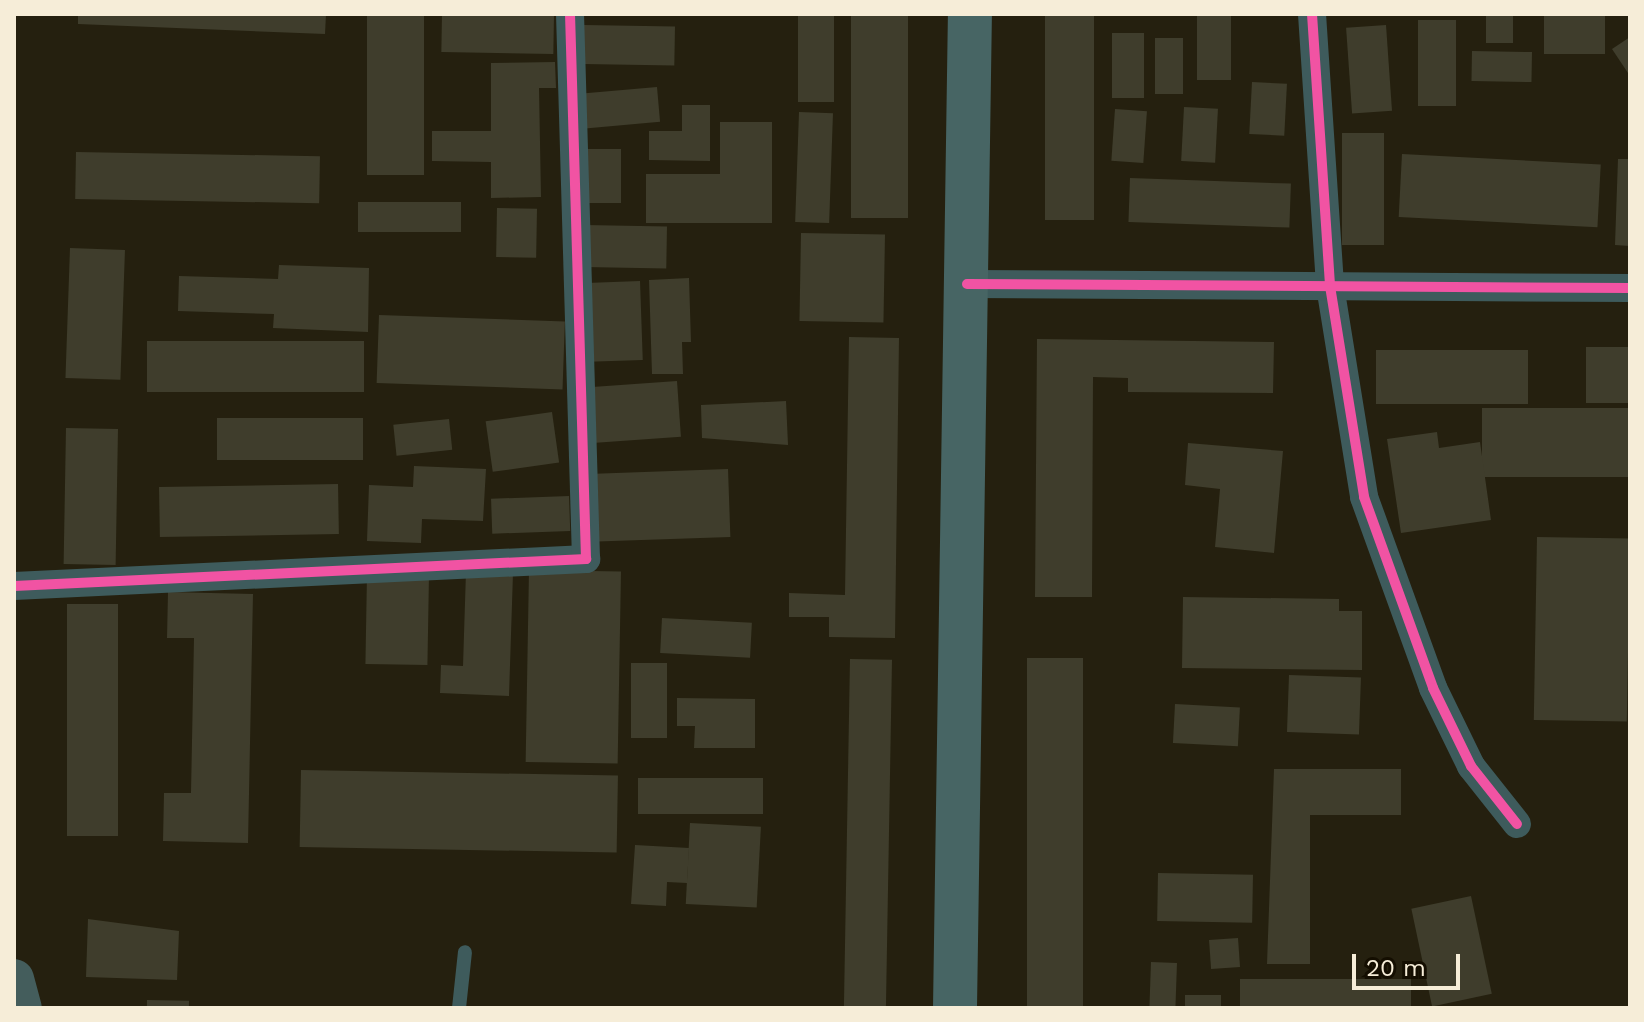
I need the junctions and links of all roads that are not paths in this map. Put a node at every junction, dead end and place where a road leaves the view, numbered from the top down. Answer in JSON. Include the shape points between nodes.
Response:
{"nodes":[{"id":1,"x":570,"y":14,"type":"edge"},
{"id":2,"x":970,"y":14,"type":"edge"},
{"id":3,"x":1312,"y":14,"type":"edge"},
{"id":4,"x":967,"y":284,"type":"junction"},
{"id":5,"x":1330,"y":286,"type":"junction"},
{"id":6,"x":1630,"y":288,"type":"edge"},
{"id":7,"x":14,"y":586,"type":"edge"},
{"id":8,"x":1517,"y":824,"type":"dead end"},
{"id":9,"x":465,"y":952,"type":"dead end"},
{"id":10,"x":14,"y":979,"type":"edge"},
{"id":11,"x":22,"y":1008,"type":"edge"},
{"id":12,"x":459,"y":1008,"type":"edge"},
{"id":13,"x":955,"y":1008,"type":"edge"}],
"edges":[{"from":1,"to":7,"type":"street","via":[[586,559]]},
{"from":2,"to":4,"type":"main road"},
{"from":3,"to":5,"type":"street"},
{"from":4,"to":5,"type":"street"},
{"from":4,"to":13,"type":"main road"},
{"from":5,"to":6,"type":"street"},
{"from":5,"to":8,"type":"street","via":[[1364,497],[1394,594],[1471,766]]},
{"from":9,"to":12,"type":"lane"},
{"from":10,"to":11,"type":"main road"}]}
